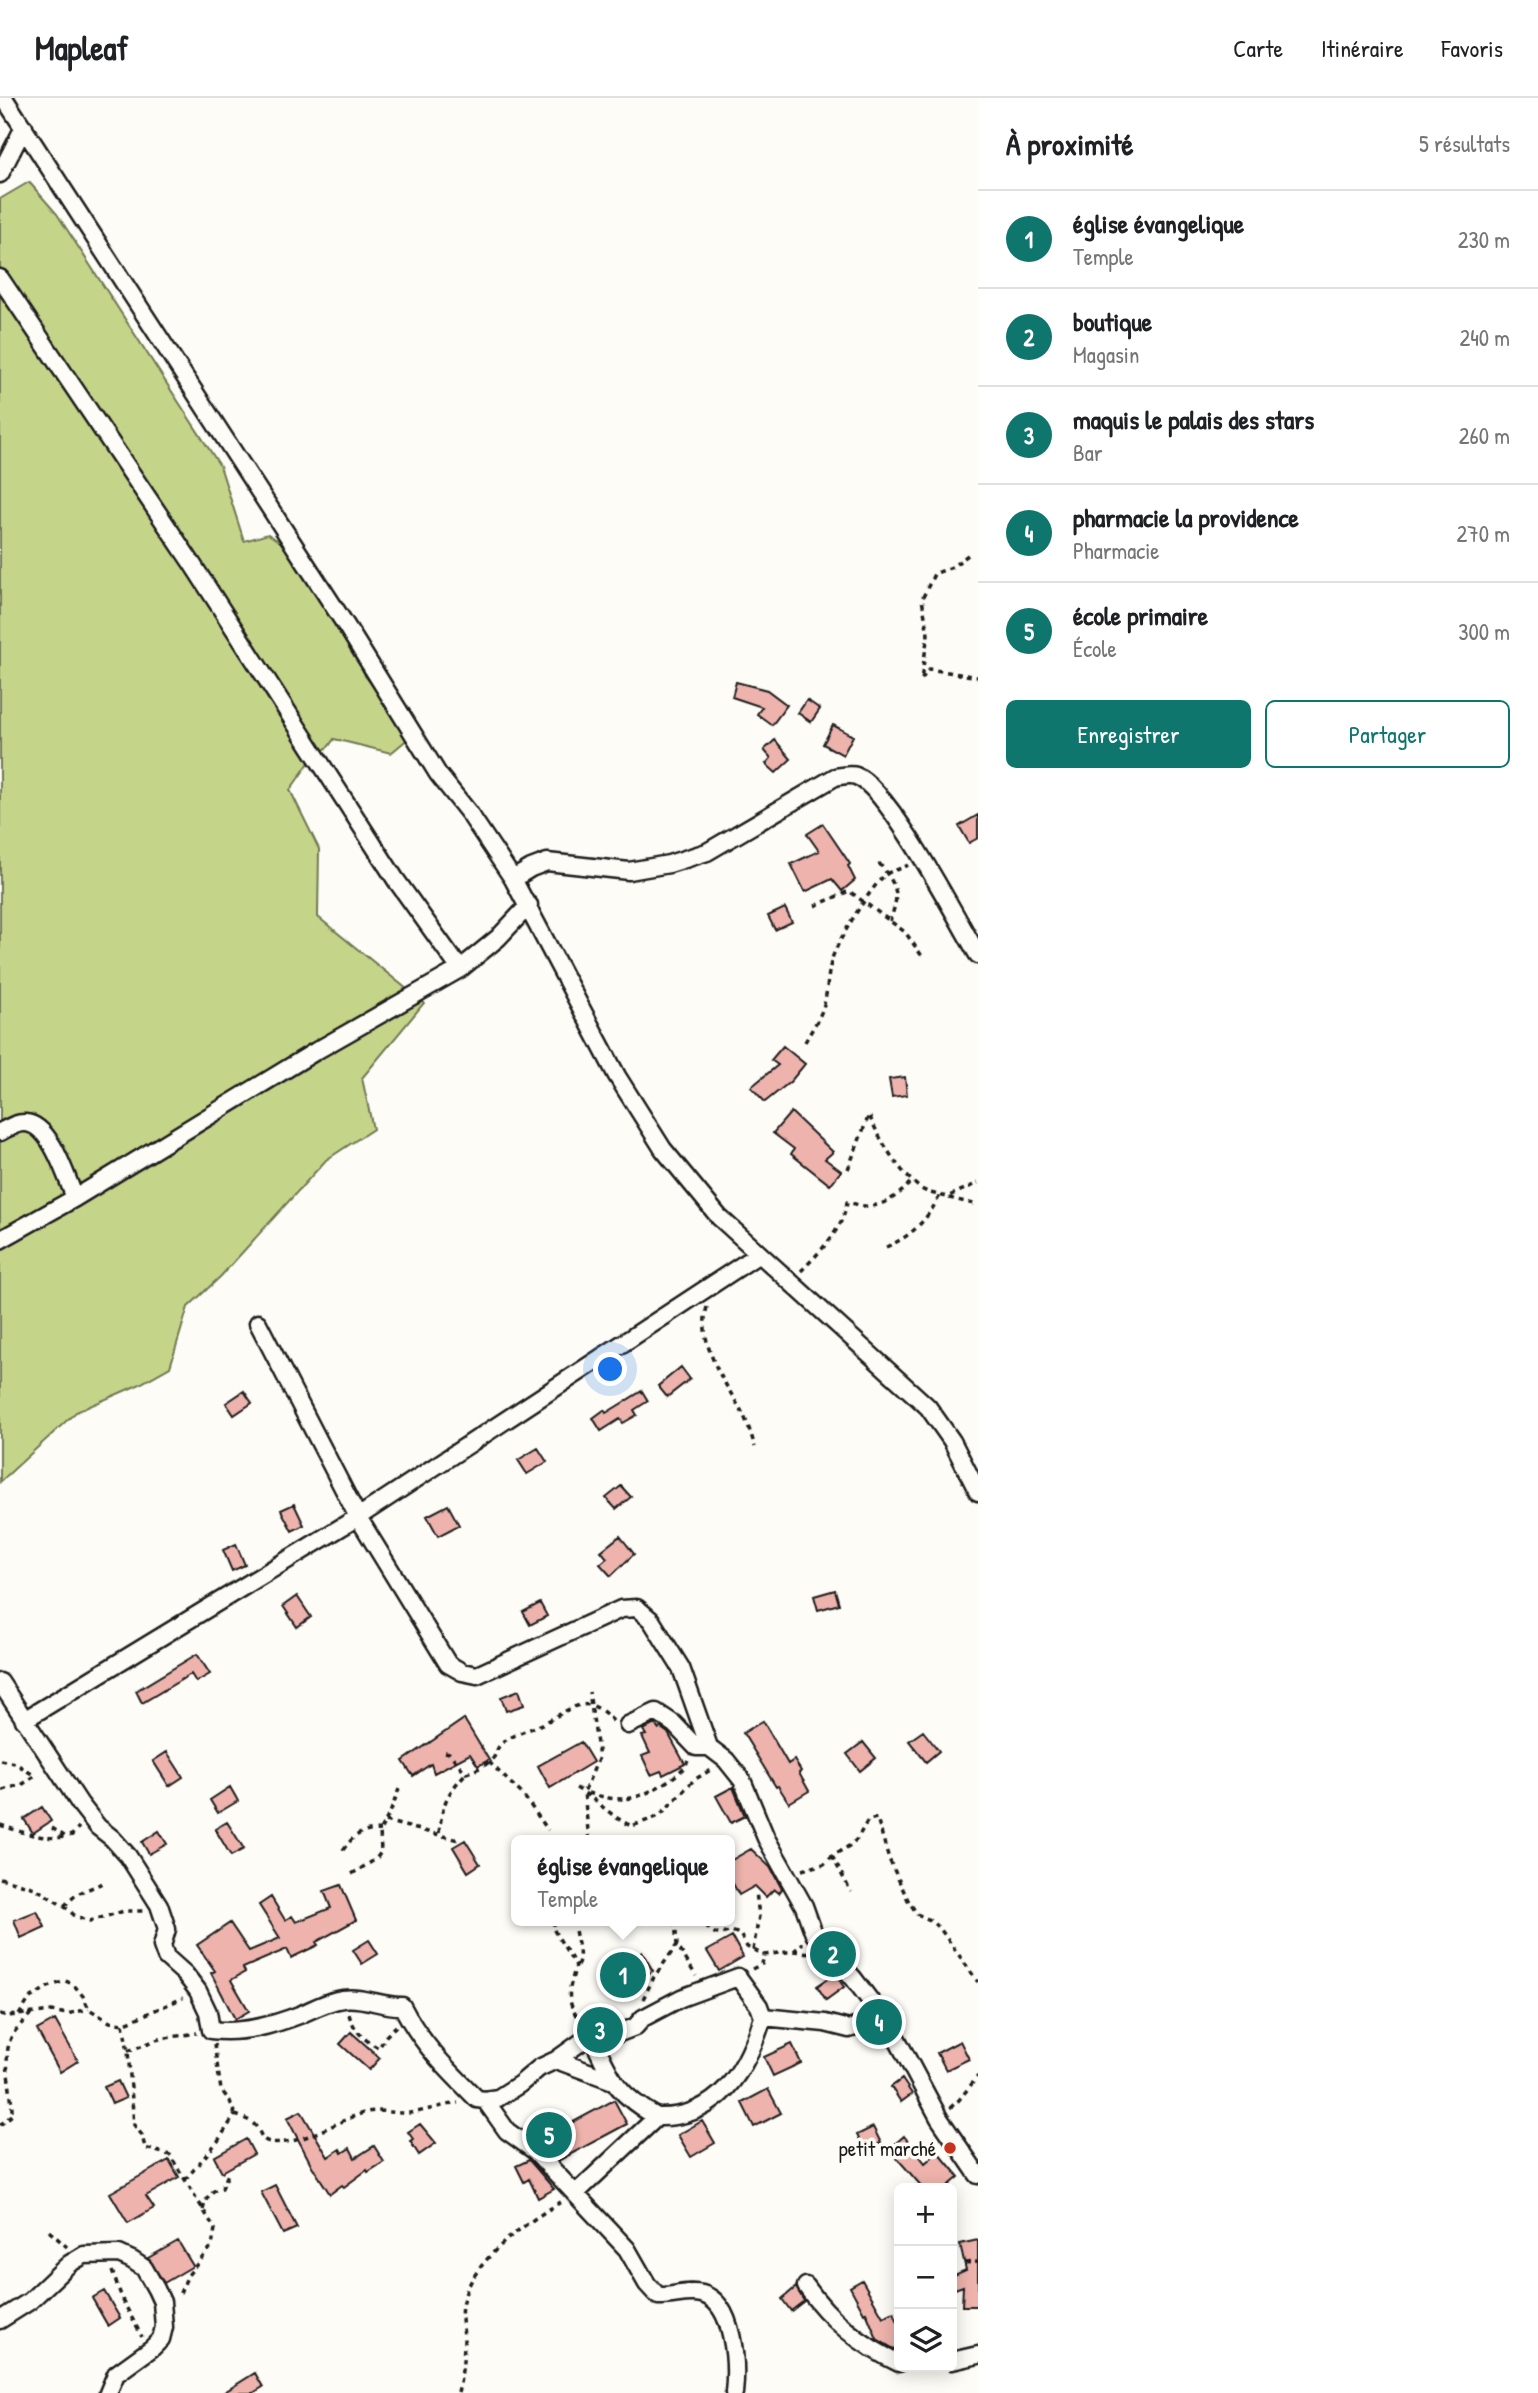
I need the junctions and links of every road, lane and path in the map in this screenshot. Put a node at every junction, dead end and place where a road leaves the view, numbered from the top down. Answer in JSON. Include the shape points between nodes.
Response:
{"nodes":[{"id":1,"x":4,"y":98,"type":"edge"},
{"id":2,"x":24,"y":127,"type":"junction"},
{"id":3,"x":0,"y":174,"type":"edge"},
{"id":4,"x":0,"y":278,"type":"edge"},
{"id":5,"x":968,"y":555,"type":"dead end"},
{"id":6,"x":978,"y":677,"type":"edge"},
{"id":7,"x":920,"y":855,"type":"junction"},
{"id":8,"x":879,"y":863,"type":"dead end"},
{"id":9,"x":887,"y":873,"type":"junction"},
{"id":10,"x":513,"y":879,"type":"junction"},
{"id":11,"x":864,"y":903,"type":"junction"},
{"id":12,"x":529,"y":905,"type":"junction"},
{"id":13,"x":816,"y":906,"type":"dead end"},
{"id":14,"x":890,"y":922,"type":"junction"},
{"id":15,"x":978,"y":955,"type":"edge"},
{"id":16,"x":922,"y":956,"type":"dead end"},
{"id":17,"x":460,"y":969,"type":"junction"},
{"id":18,"x":806,"y":1042,"type":"dead end"},
{"id":19,"x":0,"y":1132,"type":"edge"},
{"id":20,"x":848,"y":1169,"type":"dead end"},
{"id":21,"x":912,"y":1180,"type":"junction"},
{"id":22,"x":978,"y":1184,"type":"edge"},
{"id":23,"x":940,"y":1195,"type":"junction"},
{"id":24,"x":947,"y":1197,"type":"junction"},
{"id":25,"x":75,"y":1198,"type":"junction"},
{"id":26,"x":978,"y":1205,"type":"edge"},
{"id":27,"x":0,"y":1240,"type":"edge"},
{"id":28,"x":886,"y":1247,"type":"dead end"},
{"id":29,"x":759,"y":1254,"type":"junction"},
{"id":30,"x":718,"y":1281,"type":"junction"},
{"id":31,"x":789,"y":1282,"type":"junction"},
{"id":32,"x":257,"y":1323,"type":"dead end"},
{"id":33,"x":755,"y":1447,"type":"dead end"},
{"id":34,"x":978,"y":1492,"type":"edge"},
{"id":35,"x":358,"y":1517,"type":"junction"},
{"id":36,"x":0,"y":1682,"type":"edge"},
{"id":37,"x":589,"y":1692,"type":"dead end"},
{"id":38,"x":590,"y":1705,"type":"junction"},
{"id":39,"x":24,"y":1720,"type":"junction"},
{"id":40,"x":628,"y":1725,"type":"joint"},
{"id":41,"x":703,"y":1747,"type":"junction"},
{"id":42,"x":445,"y":1752,"type":"dead end"},
{"id":43,"x":0,"y":1760,"type":"edge"},
{"id":44,"x":726,"y":1760,"type":"junction"},
{"id":45,"x":489,"y":1762,"type":"junction"},
{"id":46,"x":466,"y":1773,"type":"junction"},
{"id":47,"x":576,"y":1788,"type":"dead end"},
{"id":48,"x":399,"y":1789,"type":"dead end"},
{"id":49,"x":0,"y":1791,"type":"edge"},
{"id":50,"x":584,"y":1792,"type":"junction"},
{"id":51,"x":93,"y":1821,"type":"junction"},
{"id":52,"x":385,"y":1821,"type":"junction"},
{"id":53,"x":0,"y":1825,"type":"edge"},
{"id":54,"x":52,"y":1828,"type":"dead end"},
{"id":55,"x":380,"y":1830,"type":"junction"},
{"id":56,"x":548,"y":1830,"type":"dead end"},
{"id":57,"x":439,"y":1834,"type":"junction"},
{"id":58,"x":588,"y":1835,"type":"edge"},
{"id":59,"x":66,"y":1837,"type":"junction"},
{"id":60,"x":458,"y":1840,"type":"dead end"},
{"id":61,"x":343,"y":1850,"type":"dead end"},
{"id":62,"x":832,"y":1856,"type":"junction"},
{"id":63,"x":786,"y":1872,"type":"junction"},
{"id":64,"x":352,"y":1874,"type":"dead end"},
{"id":65,"x":0,"y":1878,"type":"edge"},
{"id":66,"x":105,"y":1882,"type":"dead end"},
{"id":67,"x":756,"y":1892,"type":"dead end"},
{"id":68,"x":851,"y":1892,"type":"dead end"},
{"id":69,"x":64,"y":1906,"type":"junction"},
{"id":70,"x":159,"y":1906,"type":"junction"},
{"id":71,"x":552,"y":1926,"type":"edge"},
{"id":72,"x":575,"y":1926,"type":"edge"},
{"id":73,"x":675,"y":1926,"type":"edge"},
{"id":74,"x":707,"y":1926,"type":"edge"},
{"id":75,"x":817,"y":1932,"type":"junction"},
{"id":76,"x":677,"y":1945,"type":"junction"},
{"id":77,"x":753,"y":1950,"type":"junction"},
{"id":78,"x":764,"y":1955,"type":"junction"},
{"id":79,"x":576,"y":1966,"type":"junction"},
{"id":80,"x":737,"y":1977,"type":"junction"},
{"id":81,"x":978,"y":1982,"type":"edge"},
{"id":82,"x":700,"y":1990,"type":"junction"},
{"id":83,"x":198,"y":1991,"type":"junction"},
{"id":84,"x":346,"y":1998,"type":"junction"},
{"id":85,"x":402,"y":2006,"type":"junction"},
{"id":86,"x":89,"y":2008,"type":"junction"},
{"id":87,"x":878,"y":2012,"type":"junction"},
{"id":88,"x":31,"y":2013,"type":"junction"},
{"id":89,"x":0,"y":2014,"type":"edge"},
{"id":90,"x":19,"y":2015,"type":"junction"},
{"id":91,"x":763,"y":2017,"type":"junction"},
{"id":92,"x":643,"y":2018,"type":"junction"},
{"id":93,"x":122,"y":2024,"type":"junction"},
{"id":94,"x":211,"y":2030,"type":"junction"},
{"id":95,"x":591,"y":2035,"type":"junction"},
{"id":96,"x":128,"y":2051,"type":"junction"},
{"id":97,"x":556,"y":2060,"type":"junction"},
{"id":98,"x":978,"y":2076,"type":"edge"},
{"id":99,"x":613,"y":2081,"type":"junction"},
{"id":100,"x":481,"y":2100,"type":"junction"},
{"id":101,"x":234,"y":2115,"type":"junction"},
{"id":102,"x":657,"y":2117,"type":"junction"},
{"id":103,"x":939,"y":2118,"type":"junction"},
{"id":104,"x":0,"y":2125,"type":"edge"},
{"id":105,"x":228,"y":2174,"type":"dead end"},
{"id":106,"x":978,"y":2175,"type":"edge"},
{"id":107,"x":185,"y":2180,"type":"junction"},
{"id":108,"x":576,"y":2193,"type":"junction"},
{"id":109,"x":203,"y":2211,"type":"junction"},
{"id":110,"x":49,"y":2231,"type":"dead end"},
{"id":111,"x":84,"y":2255,"type":"junction"},
{"id":112,"x":109,"y":2255,"type":"junction"},
{"id":113,"x":978,"y":2262,"type":"edge"},
{"id":114,"x":965,"y":2263,"type":"dead end"},
{"id":115,"x":806,"y":2286,"type":"dead end"},
{"id":116,"x":163,"y":2310,"type":"junction"},
{"id":117,"x":0,"y":2320,"type":"edge"},
{"id":118,"x":152,"y":2348,"type":"junction"},
{"id":119,"x":978,"y":2355,"type":"edge"},
{"id":120,"x":957,"y":2360,"type":"edge"},
{"id":121,"x":894,"y":2361,"type":"edge"},
{"id":122,"x":108,"y":2393,"type":"edge"},
{"id":123,"x":458,"y":2393,"type":"edge"},
{"id":124,"x":734,"y":2393,"type":"edge"}],
"edges":[{"from":1,"to":2,"type":"street"},
{"from":2,"to":3,"type":"street"},
{"from":2,"to":10,"type":"street","via":[[430,763]]},
{"from":4,"to":17,"type":"street"},
{"from":5,"to":6,"type":"path","via":[[934,574],[922,598],[928,634],[921,680],[929,669]]},
{"from":7,"to":9,"type":"path","via":[[900,870]]},
{"from":7,"to":10,"type":"street","via":[[873,787],[855,775],[835,777],[707,852],[669,864],[629,871],[547,862]]},
{"from":7,"to":15,"type":"street"},
{"from":8,"to":9,"type":"path"},
{"from":9,"to":11,"type":"path"},
{"from":9,"to":14,"type":"path","via":[[897,891]]},
{"from":10,"to":12,"type":"street"},
{"from":11,"to":13,"type":"path","via":[[849,891]]},
{"from":11,"to":14,"type":"path"},
{"from":11,"to":18,"type":"path","via":[[838,943],[822,1010]]},
{"from":12,"to":17,"type":"street"},
{"from":12,"to":29,"type":"street","via":[[617,1076],[663,1149],[719,1217]]},
{"from":14,"to":16,"type":"path","via":[[905,932]]},
{"from":17,"to":25,"type":"street"},
{"from":19,"to":25,"type":"street","via":[[17,1123],[37,1126],[47,1136]]},
{"from":20,"to":21,"type":"path","via":[[869,1115],[879,1138]]},
{"from":21,"to":23,"type":"path","via":[[922,1190]]},
{"from":21,"to":31,"type":"path","via":[[885,1202],[869,1206],[847,1202],[846,1212],[819,1253]]},
{"from":22,"to":24,"type":"path"},
{"from":23,"to":24,"type":"path"},
{"from":23,"to":28,"type":"path","via":[[915,1229]]},
{"from":24,"to":26,"type":"path"},
{"from":25,"to":27,"type":"street"},
{"from":29,"to":30,"type":"street"},
{"from":29,"to":31,"type":"street"},
{"from":30,"to":33,"type":"path","via":[[704,1317],[704,1331],[712,1358]]},
{"from":30,"to":35,"type":"street"},
{"from":31,"to":34,"type":"street","via":[[928,1408],[952,1441]]},
{"from":32,"to":35,"type":"street"},
{"from":35,"to":39,"type":"street"},
{"from":35,"to":41,"type":"street","via":[[447,1664],[462,1672],[477,1675],[621,1609],[637,1608],[651,1620],[681,1668]]},
{"from":36,"to":39,"type":"street"},
{"from":37,"to":38,"type":"path"},
{"from":38,"to":40,"type":"path","via":[[605,1710],[621,1726]]},
{"from":38,"to":45,"type":"path","via":[[574,1705],[509,1739]]},
{"from":38,"to":50,"type":"path","via":[[599,1757]]},
{"from":39,"to":51,"type":"street"},
{"from":40,"to":41,"type":"street","via":[[656,1712]]},
{"from":41,"to":44,"type":"street"},
{"from":41,"to":50,"type":"path","via":[[677,1775],[645,1795],[624,1800]]},
{"from":42,"to":46,"type":"path"},
{"from":43,"to":49,"type":"path","via":[[15,1763],[35,1776]]},
{"from":44,"to":50,"type":"path","via":[[694,1780],[659,1816],[632,1826],[618,1821]]},
{"from":44,"to":63,"type":"street","via":[[743,1780],[766,1838]]},
{"from":45,"to":46,"type":"path"},
{"from":45,"to":56,"type":"path","via":[[523,1795]]},
{"from":46,"to":57,"type":"path","via":[[440,1811]]},
{"from":47,"to":50,"type":"path"},
{"from":48,"to":52,"type":"path"},
{"from":50,"to":58,"type":"path"},
{"from":51,"to":59,"type":"path"},
{"from":51,"to":70,"type":"street","via":[[128,1856]]},
{"from":52,"to":55,"type":"path"},
{"from":52,"to":57,"type":"path"},
{"from":53,"to":59,"type":"path","via":[[32,1837]]},
{"from":54,"to":59,"type":"path"},
{"from":55,"to":61,"type":"path","via":[[362,1831]]},
{"from":55,"to":64,"type":"path","via":[[381,1852]]},
{"from":57,"to":60,"type":"path"},
{"from":62,"to":63,"type":"path","via":[[816,1868]]},
{"from":62,"to":68,"type":"path"},
{"from":62,"to":81,"type":"path","via":[[858,1839],[868,1820],[877,1818],[889,1860],[908,1900],[917,1914],[941,1930]]},
{"from":63,"to":75,"type":"street"},
{"from":65,"to":69,"type":"path","via":[[34,1888]]},
{"from":66,"to":69,"type":"path","via":[[77,1894]]},
{"from":67,"to":77,"type":"path","via":[[759,1916]]},
{"from":69,"to":70,"type":"path","via":[[90,1921]]},
{"from":70,"to":83,"type":"street","via":[[167,1929],[162,1946],[166,1957]]},
{"from":71,"to":79,"type":"path"},
{"from":72,"to":79,"type":"path","via":[[580,1948]]},
{"from":73,"to":76,"type":"path"},
{"from":74,"to":77,"type":"path","via":[[720,1936],[731,1931],[740,1934]]},
{"from":75,"to":78,"type":"path","via":[[794,1951]]},
{"from":75,"to":87,"type":"street"},
{"from":76,"to":82,"type":"path","via":[[704,1988]]},
{"from":76,"to":92,"type":"path","via":[[649,1986],[640,2006]]},
{"from":77,"to":78,"type":"path"},
{"from":78,"to":80,"type":"path","via":[[762,1964]]},
{"from":79,"to":95,"type":"path","via":[[570,2008]]},
{"from":80,"to":82,"type":"street"},
{"from":80,"to":91,"type":"street"},
{"from":82,"to":92,"type":"street"},
{"from":83,"to":93,"type":"path"},
{"from":83,"to":94,"type":"street"},
{"from":84,"to":85,"type":"street"},
{"from":84,"to":85,"type":"path","via":[[351,2024],[379,2048],[402,2019]]},
{"from":84,"to":94,"type":"street","via":[[262,2027]]},
{"from":85,"to":100,"type":"street","via":[[433,2056]]},
{"from":86,"to":88,"type":"path","via":[[67,2014]]},
{"from":86,"to":90,"type":"path","via":[[74,1984],[65,1981],[30,1998]]},
{"from":86,"to":93,"type":"path"},
{"from":87,"to":91,"type":"street","via":[[849,2029]]},
{"from":87,"to":103,"type":"street","via":[[899,2041]]},
{"from":88,"to":90,"type":"path"},
{"from":88,"to":104,"type":"path","via":[[12,2035],[6,2053],[12,2115]]},
{"from":89,"to":90,"type":"path"},
{"from":91,"to":102,"type":"street","via":[[750,2054],[715,2100],[674,2118]]},
{"from":92,"to":95,"type":"street","via":[[635,2027],[614,2035]]},
{"from":93,"to":96,"type":"path"},
{"from":94,"to":96,"type":"path","via":[[159,2039]]},
{"from":94,"to":101,"type":"path","via":[[221,2090]]},
{"from":95,"to":97,"type":"street"},
{"from":95,"to":99,"type":"street"},
{"from":96,"to":107,"type":"path","via":[[134,2125],[145,2148],[170,2155]]},
{"from":97,"to":99,"type":"street"},
{"from":97,"to":100,"type":"street","via":[[498,2098]]},
{"from":98,"to":103,"type":"path"},
{"from":99,"to":102,"type":"street","via":[[627,2098]]},
{"from":100,"to":101,"type":"path","via":[[410,2113],[372,2111],[340,2120],[326,2131],[275,2143]]},
{"from":100,"to":108,"type":"street"},
{"from":101,"to":107,"type":"path"},
{"from":102,"to":108,"type":"street"},
{"from":103,"to":106,"type":"street"},
{"from":105,"to":109,"type":"path","via":[[222,2188],[206,2199]]},
{"from":107,"to":109,"type":"path"},
{"from":108,"to":123,"type":"path","via":[[517,2232],[471,2277],[462,2307],[464,2340]]},
{"from":108,"to":124,"type":"street","via":[[627,2249],[658,2296],[690,2292],[705,2295],[721,2307],[733,2351]]},
{"from":109,"to":116,"type":"path","via":[[215,2229],[212,2246],[188,2275],[177,2300]]},
{"from":110,"to":111,"type":"path","via":[[73,2252]]},
{"from":111,"to":112,"type":"street"},
{"from":111,"to":117,"type":"street"},
{"from":112,"to":116,"type":"street","via":[[119,2254],[144,2268]]},
{"from":112,"to":118,"type":"path","via":[[122,2301]]},
{"from":113,"to":114,"type":"path"},
{"from":115,"to":121,"type":"street","via":[[821,2307],[855,2337]]},
{"from":116,"to":118,"type":"street","via":[[161,2339]]},
{"from":118,"to":122,"type":"street","via":[[116,2374]]},
{"from":119,"to":120,"type":"street"}]}
